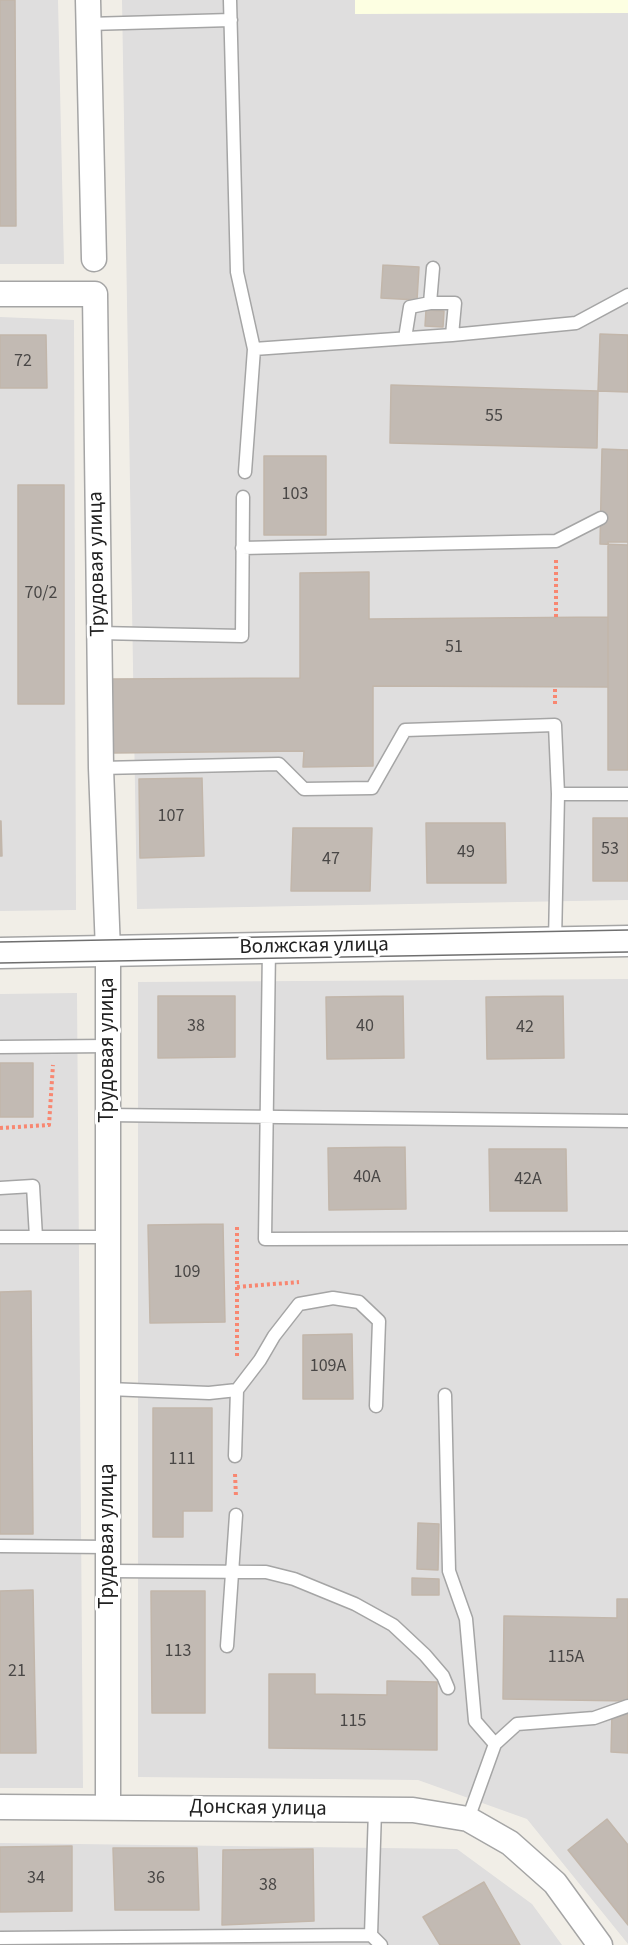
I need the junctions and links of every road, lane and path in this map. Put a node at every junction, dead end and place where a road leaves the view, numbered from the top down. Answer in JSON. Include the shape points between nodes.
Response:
{"nodes":[{"id":1,"x":231,"y":0,"type":"edge"},
{"id":2,"x":88,"y":12,"type":"edge"},
{"id":3,"x":231,"y":20,"type":"junction"},
{"id":4,"x":94,"y":259,"type":"dead end"},
{"id":5,"x":433,"y":268,"type":"dead end"},
{"id":6,"x":0,"y":294,"type":"edge"},
{"id":7,"x":628,"y":295,"type":"edge"},
{"id":8,"x":430,"y":303,"type":"junction"},
{"id":9,"x":452,"y":335,"type":"junction"},
{"id":10,"x":405,"y":338,"type":"junction"},
{"id":11,"x":254,"y":349,"type":"junction"},
{"id":12,"x":245,"y":472,"type":"dead end"},
{"id":13,"x":243,"y":497,"type":"dead end"},
{"id":14,"x":601,"y":519,"type":"dead end"},
{"id":15,"x":556,"y":541,"type":"junction"},
{"id":16,"x":243,"y":548,"type":"junction"},
{"id":17,"x":556,"y":617,"type":"dead end"},
{"id":18,"x":99,"y":633,"type":"junction"},
{"id":19,"x":101,"y":768,"type":"junction"},
{"id":20,"x":558,"y":794,"type":"junction"},
{"id":21,"x":628,"y":794,"type":"edge"},
{"id":22,"x":628,"y":941,"type":"edge"},
{"id":23,"x":555,"y":942,"type":"junction"},
{"id":24,"x":269,"y":948,"type":"junction"},
{"id":25,"x":108,"y":951,"type":"junction"},
{"id":26,"x":0,"y":952,"type":"edge"},
{"id":27,"x":54,"y":1046,"type":"junction"},
{"id":28,"x":108,"y":1046,"type":"junction"},
{"id":29,"x":0,"y":1047,"type":"edge"},
{"id":30,"x":108,"y":1115,"type":"junction"},
{"id":31,"x":268,"y":1117,"type":"junction"},
{"id":32,"x":628,"y":1121,"type":"edge"},
{"id":33,"x":0,"y":1128,"type":"edge"},
{"id":34,"x":0,"y":1188,"type":"edge"},
{"id":35,"x":237,"y":1226,"type":"dead end"},
{"id":36,"x":0,"y":1237,"type":"edge"},
{"id":37,"x":36,"y":1237,"type":"junction"},
{"id":38,"x":107,"y":1238,"type":"junction"},
{"id":39,"x":628,"y":1238,"type":"edge"},
{"id":40,"x":108,"y":1389,"type":"junction"},
{"id":41,"x":237,"y":1390,"type":"junction"},
{"id":42,"x":446,"y":1395,"type":"dead end"},
{"id":43,"x":376,"y":1406,"type":"dead end"},
{"id":44,"x":235,"y":1456,"type":"joint"},
{"id":45,"x":236,"y":1515,"type":"joint"},
{"id":46,"x":0,"y":1546,"type":"edge"},
{"id":47,"x":108,"y":1547,"type":"junction"},
{"id":48,"x":108,"y":1571,"type":"junction"},
{"id":49,"x":232,"y":1572,"type":"junction"},
{"id":50,"x":227,"y":1646,"type":"dead end"},
{"id":51,"x":448,"y":1688,"type":"dead end"},
{"id":52,"x":628,"y":1707,"type":"edge"},
{"id":53,"x":495,"y":1744,"type":"junction"},
{"id":54,"x":0,"y":1806,"type":"edge"},
{"id":55,"x":108,"y":1806,"type":"junction"},
{"id":56,"x":375,"y":1810,"type":"junction"},
{"id":57,"x":468,"y":1820,"type":"junction"},
{"id":58,"x":371,"y":1935,"type":"junction"},
{"id":59,"x":0,"y":1938,"type":"edge"},
{"id":60,"x":381,"y":1945,"type":"edge"},
{"id":61,"x":600,"y":1945,"type":"edge"}],
"edges":[{"from":1,"to":3,"type":"lane"},
{"from":2,"to":3,"type":"lane"},
{"from":2,"to":4,"type":"street"},
{"from":3,"to":11,"type":"lane","via":[[237,272]]},
{"from":5,"to":8,"type":"lane"},
{"from":6,"to":18,"type":"street","name":"Трудовая улица","via":[[95,294]]},
{"from":7,"to":9,"type":"lane","via":[[576,323]]},
{"from":8,"to":9,"type":"lane","via":[[455,303]]},
{"from":8,"to":10,"type":"lane","via":[[410,307]]},
{"from":9,"to":10,"type":"lane"},
{"from":10,"to":11,"type":"lane"},
{"from":11,"to":12,"type":"lane"},
{"from":13,"to":16,"type":"lane"},
{"from":14,"to":15,"type":"lane"},
{"from":15,"to":16,"type":"lane"},
{"from":15,"to":17,"type":"path"},
{"from":16,"to":18,"type":"lane","via":[[243,636]]},
{"from":18,"to":19,"type":"street","name":"Трудовая улица"},
{"from":19,"to":20,"type":"lane","via":[[279,764],[304,789],[372,788],[405,730],[555,725]]},
{"from":19,"to":25,"type":"street","name":"Трудовая улица"},
{"from":20,"to":21,"type":"lane"},
{"from":20,"to":23,"type":"lane"},
{"from":22,"to":23,"type":"street","name":"Волжская улица"},
{"from":23,"to":24,"type":"street","name":"Волжская улица"},
{"from":24,"to":25,"type":"street","name":"Волжская улица"},
{"from":24,"to":31,"type":"lane"},
{"from":25,"to":26,"type":"street","name":"Волжская улица"},
{"from":25,"to":28,"type":"street","name":"Трудовая улица"},
{"from":27,"to":28,"type":"lane"},
{"from":27,"to":29,"type":"lane"},
{"from":27,"to":33,"type":"path","via":[[49,1125]]},
{"from":28,"to":30,"type":"street","name":"Трудовая улица"},
{"from":30,"to":31,"type":"lane"},
{"from":30,"to":38,"type":"street","name":"Трудовая улица"},
{"from":31,"to":32,"type":"lane"},
{"from":31,"to":39,"type":"lane","via":[[265,1239]]},
{"from":34,"to":37,"type":"lane","via":[[33,1186]]},
{"from":35,"to":41,"type":"path"},
{"from":36,"to":37,"type":"lane"},
{"from":37,"to":38,"type":"lane"},
{"from":38,"to":40,"type":"street","name":"Трудовая улица"},
{"from":40,"to":41,"type":"lane","via":[[209,1393]]},
{"from":40,"to":47,"type":"street","name":"Трудовая улица"},
{"from":41,"to":43,"type":"lane","via":[[299,1304],[333,1298],[359,1302],[379,1321]]},
{"from":41,"to":44,"type":"lane"},
{"from":42,"to":53,"type":"lane","via":[[449,1571],[466,1619],[475,1721]]},
{"from":44,"to":45,"type":"path"},
{"from":45,"to":49,"type":"lane"},
{"from":46,"to":47,"type":"lane"},
{"from":47,"to":48,"type":"street","name":"Трудовая улица"},
{"from":48,"to":49,"type":"lane"},
{"from":48,"to":55,"type":"street","name":"Трудовая улица"},
{"from":49,"to":50,"type":"lane"},
{"from":49,"to":51,"type":"lane","via":[[266,1572],[294,1579],[355,1604],[393,1625],[425,1655]]},
{"from":52,"to":53,"type":"lane","via":[[594,1718],[517,1724]]},
{"from":53,"to":57,"type":"lane"},
{"from":54,"to":55,"type":"street","name":"Донская улица"},
{"from":55,"to":56,"type":"street","name":"Донская улица"},
{"from":56,"to":57,"type":"street","name":"Донская улица","via":[[413,1810]]},
{"from":56,"to":58,"type":"lane"},
{"from":57,"to":61,"type":"street","name":"Донская улица","via":[[510,1843],[555,1883]]},
{"from":58,"to":59,"type":"lane"},
{"from":58,"to":60,"type":"lane"}]}
